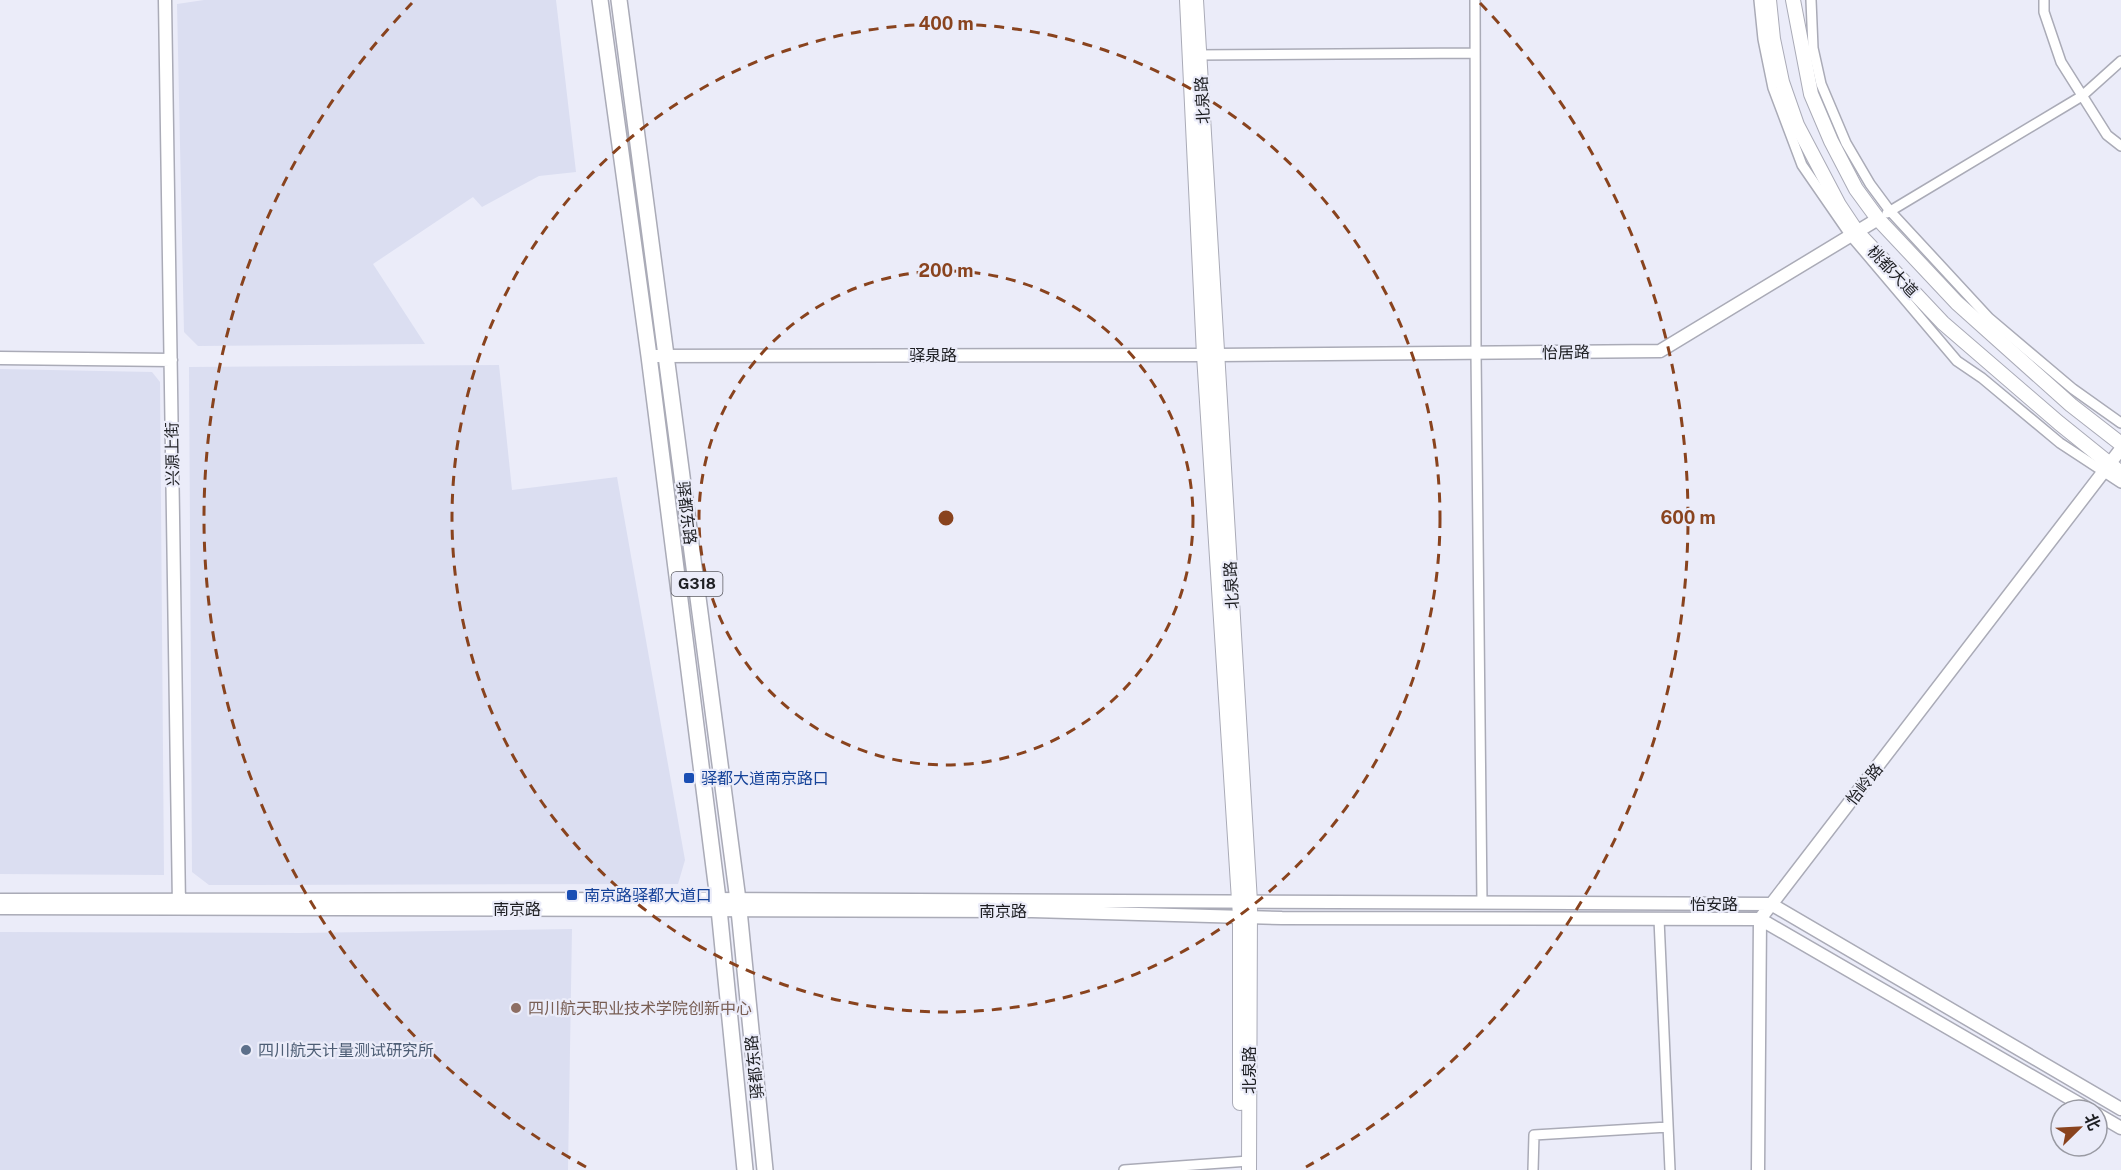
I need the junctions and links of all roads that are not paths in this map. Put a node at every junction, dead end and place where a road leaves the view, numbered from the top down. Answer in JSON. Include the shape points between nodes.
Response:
{"nodes":[{"id":1,"x":165,"y":0,"type":"edge"},
{"id":2,"x":600,"y":0,"type":"edge"},
{"id":3,"x":619,"y":0,"type":"edge"},
{"id":4,"x":1187,"y":0,"type":"edge"},
{"id":5,"x":1197,"y":0,"type":"edge"},
{"id":6,"x":1475,"y":0,"type":"edge"},
{"id":7,"x":1759,"y":0,"type":"edge"},
{"id":8,"x":1769,"y":0,"type":"edge"},
{"id":9,"x":1793,"y":0,"type":"edge"},
{"id":10,"x":1811,"y":0,"type":"edge"},
{"id":11,"x":2044,"y":0,"type":"edge"},
{"id":12,"x":1475,"y":53,"type":"junction"},
{"id":13,"x":1195,"y":55,"type":"junction"},
{"id":14,"x":2121,"y":62,"type":"edge"},
{"id":15,"x":2082,"y":96,"type":"junction"},
{"id":16,"x":2121,"y":146,"type":"edge"},
{"id":17,"x":1890,"y":212,"type":"junction"},
{"id":18,"x":1878,"y":219,"type":"junction"},
{"id":19,"x":1854,"y":234,"type":"junction"},
{"id":20,"x":1476,"y":353,"type":"junction"},
{"id":21,"x":667,"y":355,"type":"junction"},
{"id":22,"x":1210,"y":355,"type":"junction"},
{"id":23,"x":649,"y":356,"type":"junction"},
{"id":24,"x":0,"y":358,"type":"edge"},
{"id":25,"x":171,"y":360,"type":"junction"},
{"id":26,"x":2121,"y":423,"type":"edge"},
{"id":27,"x":2121,"y":444,"type":"edge"},
{"id":28,"x":2121,"y":449,"type":"edge"},
{"id":29,"x":2112,"y":470,"type":"edge"},
{"id":30,"x":2121,"y":483,"type":"edge"},
{"id":31,"x":0,"y":900,"type":"edge"},
{"id":32,"x":179,"y":903,"type":"junction"},
{"id":33,"x":1482,"y":903,"type":"junction"},
{"id":34,"x":719,"y":904,"type":"junction"},
{"id":35,"x":738,"y":904,"type":"junction"},
{"id":36,"x":1771,"y":904,"type":"junction"},
{"id":37,"x":0,"y":908,"type":"edge"},
{"id":38,"x":1245,"y":909,"type":"junction"},
{"id":39,"x":1659,"y":918,"type":"junction"},
{"id":40,"x":1760,"y":919,"type":"junction"},
{"id":41,"x":2069,"y":1098,"type":"edge"},
{"id":42,"x":2121,"y":1109,"type":"edge"},
{"id":43,"x":1668,"y":1127,"type":"junction"},
{"id":44,"x":1244,"y":1166,"type":"edge"},
{"id":45,"x":745,"y":1170,"type":"edge"},
{"id":46,"x":765,"y":1170,"type":"edge"},
{"id":47,"x":1124,"y":1170,"type":"edge"},
{"id":48,"x":1533,"y":1170,"type":"edge"},
{"id":49,"x":1670,"y":1170,"type":"edge"},
{"id":50,"x":1758,"y":1170,"type":"edge"}],
"edges":[{"from":1,"to":25,"type":"street","name":"兴源上街"},
{"from":2,"to":23,"type":"highway","name":"驿都东路","number":"G318"},
{"from":3,"to":21,"type":"highway","name":"驿都东路","number":"G318"},
{"from":4,"to":13,"type":"main road","name":"北泉路"},
{"from":5,"to":13,"type":"main road","name":"北泉路"},
{"from":6,"to":12,"type":"street"},
{"from":7,"to":19,"type":"street","via":[[1773,88],[1802,165]]},
{"from":8,"to":19,"type":"main road","name":"桃都大道","via":[[1782,82],[1797,125]]},
{"from":9,"to":18,"type":"main road","name":"桃都大道","via":[[1811,94],[1856,189]]},
{"from":10,"to":17,"type":"street","via":[[1813,48],[1824,94],[1863,174]]},
{"from":11,"to":15,"type":"street","via":[[2044,12],[2061,62]]},
{"from":12,"to":13,"type":"street"},
{"from":12,"to":20,"type":"street"},
{"from":13,"to":22,"type":"main road","name":"北泉路"},
{"from":14,"to":15,"type":"street"},
{"from":15,"to":16,"type":"street","via":[[2107,135]]},
{"from":15,"to":17,"type":"street"},
{"from":17,"to":18,"type":"street"},
{"from":17,"to":26,"type":"street","via":[[1989,318],[2073,389]]},
{"from":18,"to":19,"type":"street","name":"怡居路"},
{"from":18,"to":27,"type":"main road","name":"桃都大道","via":[[1957,303],[2071,405]]},
{"from":19,"to":20,"type":"street","name":"怡居路","via":[[1660,351]]},
{"from":19,"to":29,"type":"main road","name":"桃都大道","via":[[1943,323]]},
{"from":19,"to":29,"type":"street","via":[[1957,361],[2060,443]]},
{"from":20,"to":22,"type":"street","name":"怡居路"},
{"from":20,"to":33,"type":"street"},
{"from":21,"to":22,"type":"street","name":"驿泉路"},
{"from":21,"to":23,"type":"street","name":"驿泉路"},
{"from":21,"to":35,"type":"highway","name":"驿都东路","number":"G318"},
{"from":22,"to":38,"type":"main road","name":"北泉路"},
{"from":23,"to":34,"type":"highway","name":"驿都东路","number":"G318"},
{"from":24,"to":25,"type":"street"},
{"from":25,"to":32,"type":"street","name":"兴源上街"},
{"from":28,"to":29,"type":"street","name":"怡岭路"},
{"from":29,"to":30,"type":"street"},
{"from":29,"to":36,"type":"street","name":"怡岭路"},
{"from":31,"to":32,"type":"street"},
{"from":32,"to":34,"type":"street","name":"南京路"},
{"from":32,"to":37,"type":"street"},
{"from":33,"to":36,"type":"street","name":"怡安路"},
{"from":33,"to":38,"type":"street","name":"怡安路"},
{"from":34,"to":35,"type":"street","name":"南京路"},
{"from":34,"to":45,"type":"highway","name":"驿都东路","number":"G318"},
{"from":35,"to":38,"type":"street","name":"南京路","via":[[1032,911]]},
{"from":35,"to":46,"type":"highway","name":"驿都东路","number":"G318"},
{"from":36,"to":40,"type":"street","name":"怡岭路"},
{"from":36,"to":42,"type":"street"},
{"from":38,"to":39,"type":"street","name":"怡安路","via":[[1282,918]]},
{"from":38,"to":44,"type":"main road","name":"北泉路"},
{"from":39,"to":40,"type":"street","name":"怡安路"},
{"from":39,"to":43,"type":"street"},
{"from":40,"to":41,"type":"street","name":"怡安路"},
{"from":40,"to":50,"type":"street"},
{"from":43,"to":48,"type":"street","via":[[1534,1135]]},
{"from":43,"to":49,"type":"street"},
{"from":44,"to":47,"type":"street"}]}
